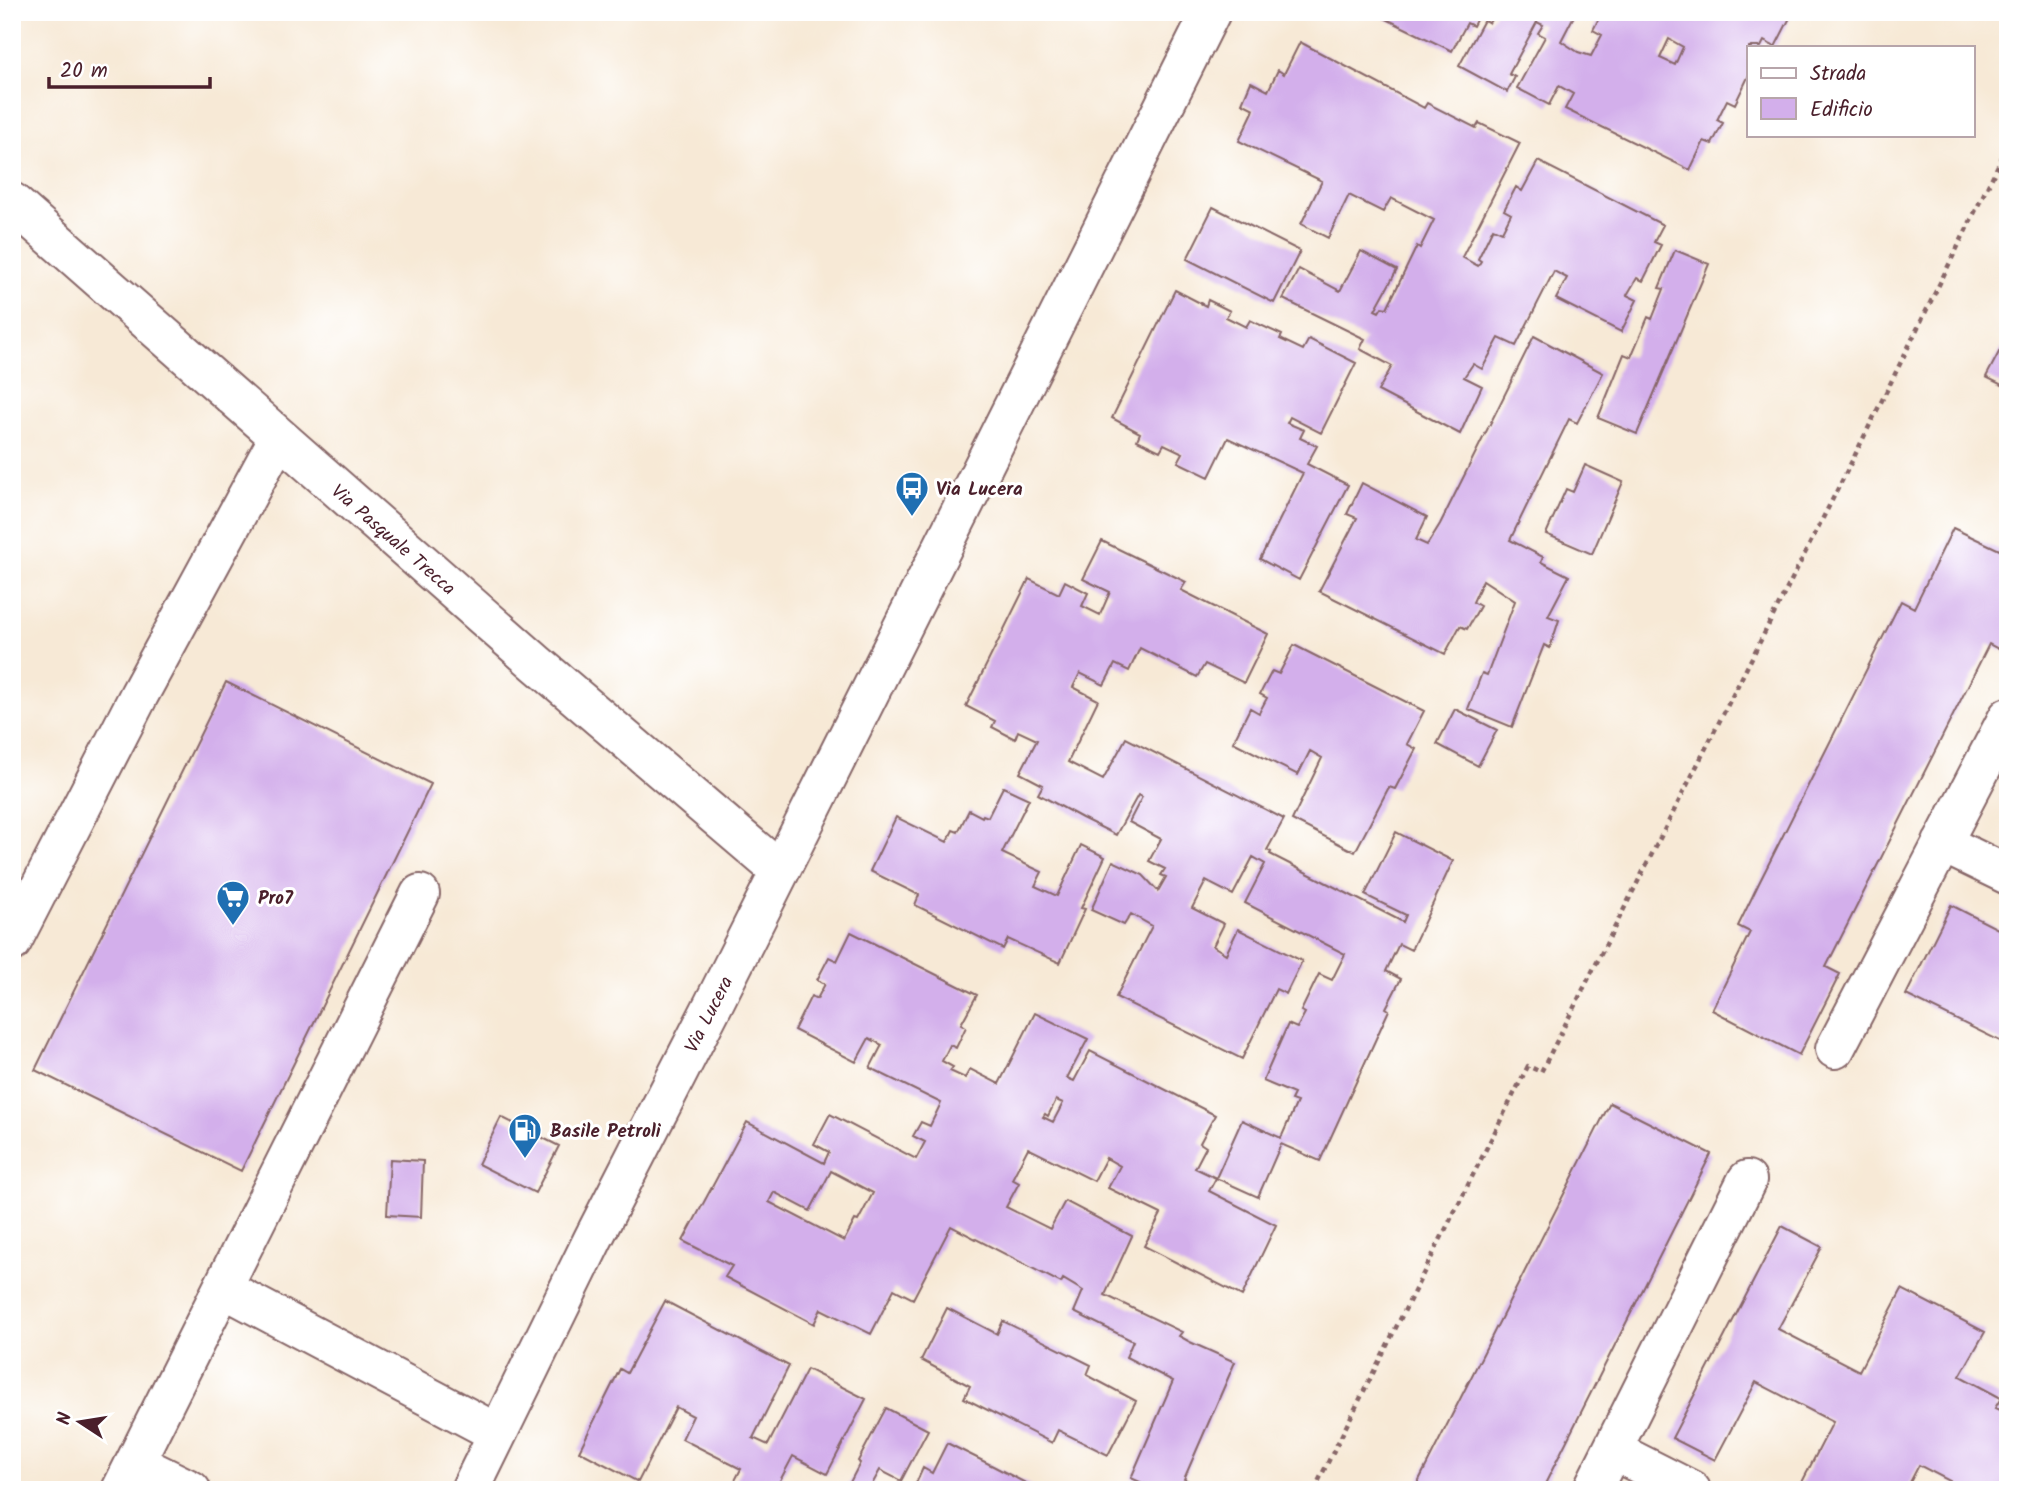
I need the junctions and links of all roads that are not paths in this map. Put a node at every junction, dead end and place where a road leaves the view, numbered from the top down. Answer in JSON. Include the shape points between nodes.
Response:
{"nodes":[{"id":1,"x":1211,"y":12,"type":"edge"},
{"id":2,"x":12,"y":202,"type":"edge"},
{"id":3,"x":279,"y":437,"type":"junction"},
{"id":4,"x":2008,"y":717,"type":"edge"},
{"id":5,"x":1942,"y":843,"type":"junction"},
{"id":6,"x":780,"y":871,"type":"junction"},
{"id":7,"x":2008,"y":876,"type":"edge"},
{"id":8,"x":421,"y":894,"type":"dead end"},
{"id":9,"x":12,"y":942,"type":"edge"},
{"id":10,"x":1835,"y":1049,"type":"dead end"},
{"id":11,"x":1747,"y":1180,"type":"dead end"},
{"id":12,"x":223,"y":1288,"type":"junction"},
{"id":13,"x":497,"y":1433,"type":"junction"},
{"id":14,"x":1612,"y":1450,"type":"junction"},
{"id":15,"x":129,"y":1476,"type":"edge"},
{"id":16,"x":191,"y":1490,"type":"edge"},
{"id":17,"x":470,"y":1490,"type":"edge"},
{"id":18,"x":1592,"y":1490,"type":"edge"},
{"id":19,"x":1692,"y":1490,"type":"edge"}],
"edges":[{"from":1,"to":6,"type":"street","name":"Via Lucera"},
{"from":2,"to":3,"type":"street","name":"Via Pasquale Trecca"},
{"from":3,"to":6,"type":"street","name":"Via Pasquale Trecca"},
{"from":3,"to":9,"type":"street"},
{"from":4,"to":5,"type":"street"},
{"from":5,"to":7,"type":"street"},
{"from":5,"to":10,"type":"street"},
{"from":6,"to":13,"type":"street","name":"Via Lucera"},
{"from":8,"to":12,"type":"street"},
{"from":11,"to":14,"type":"street"},
{"from":12,"to":13,"type":"street"},
{"from":12,"to":15,"type":"street"},
{"from":13,"to":17,"type":"street","name":"Via Lucera"},
{"from":14,"to":18,"type":"street"},
{"from":14,"to":19,"type":"street"},
{"from":15,"to":16,"type":"street"}]}
